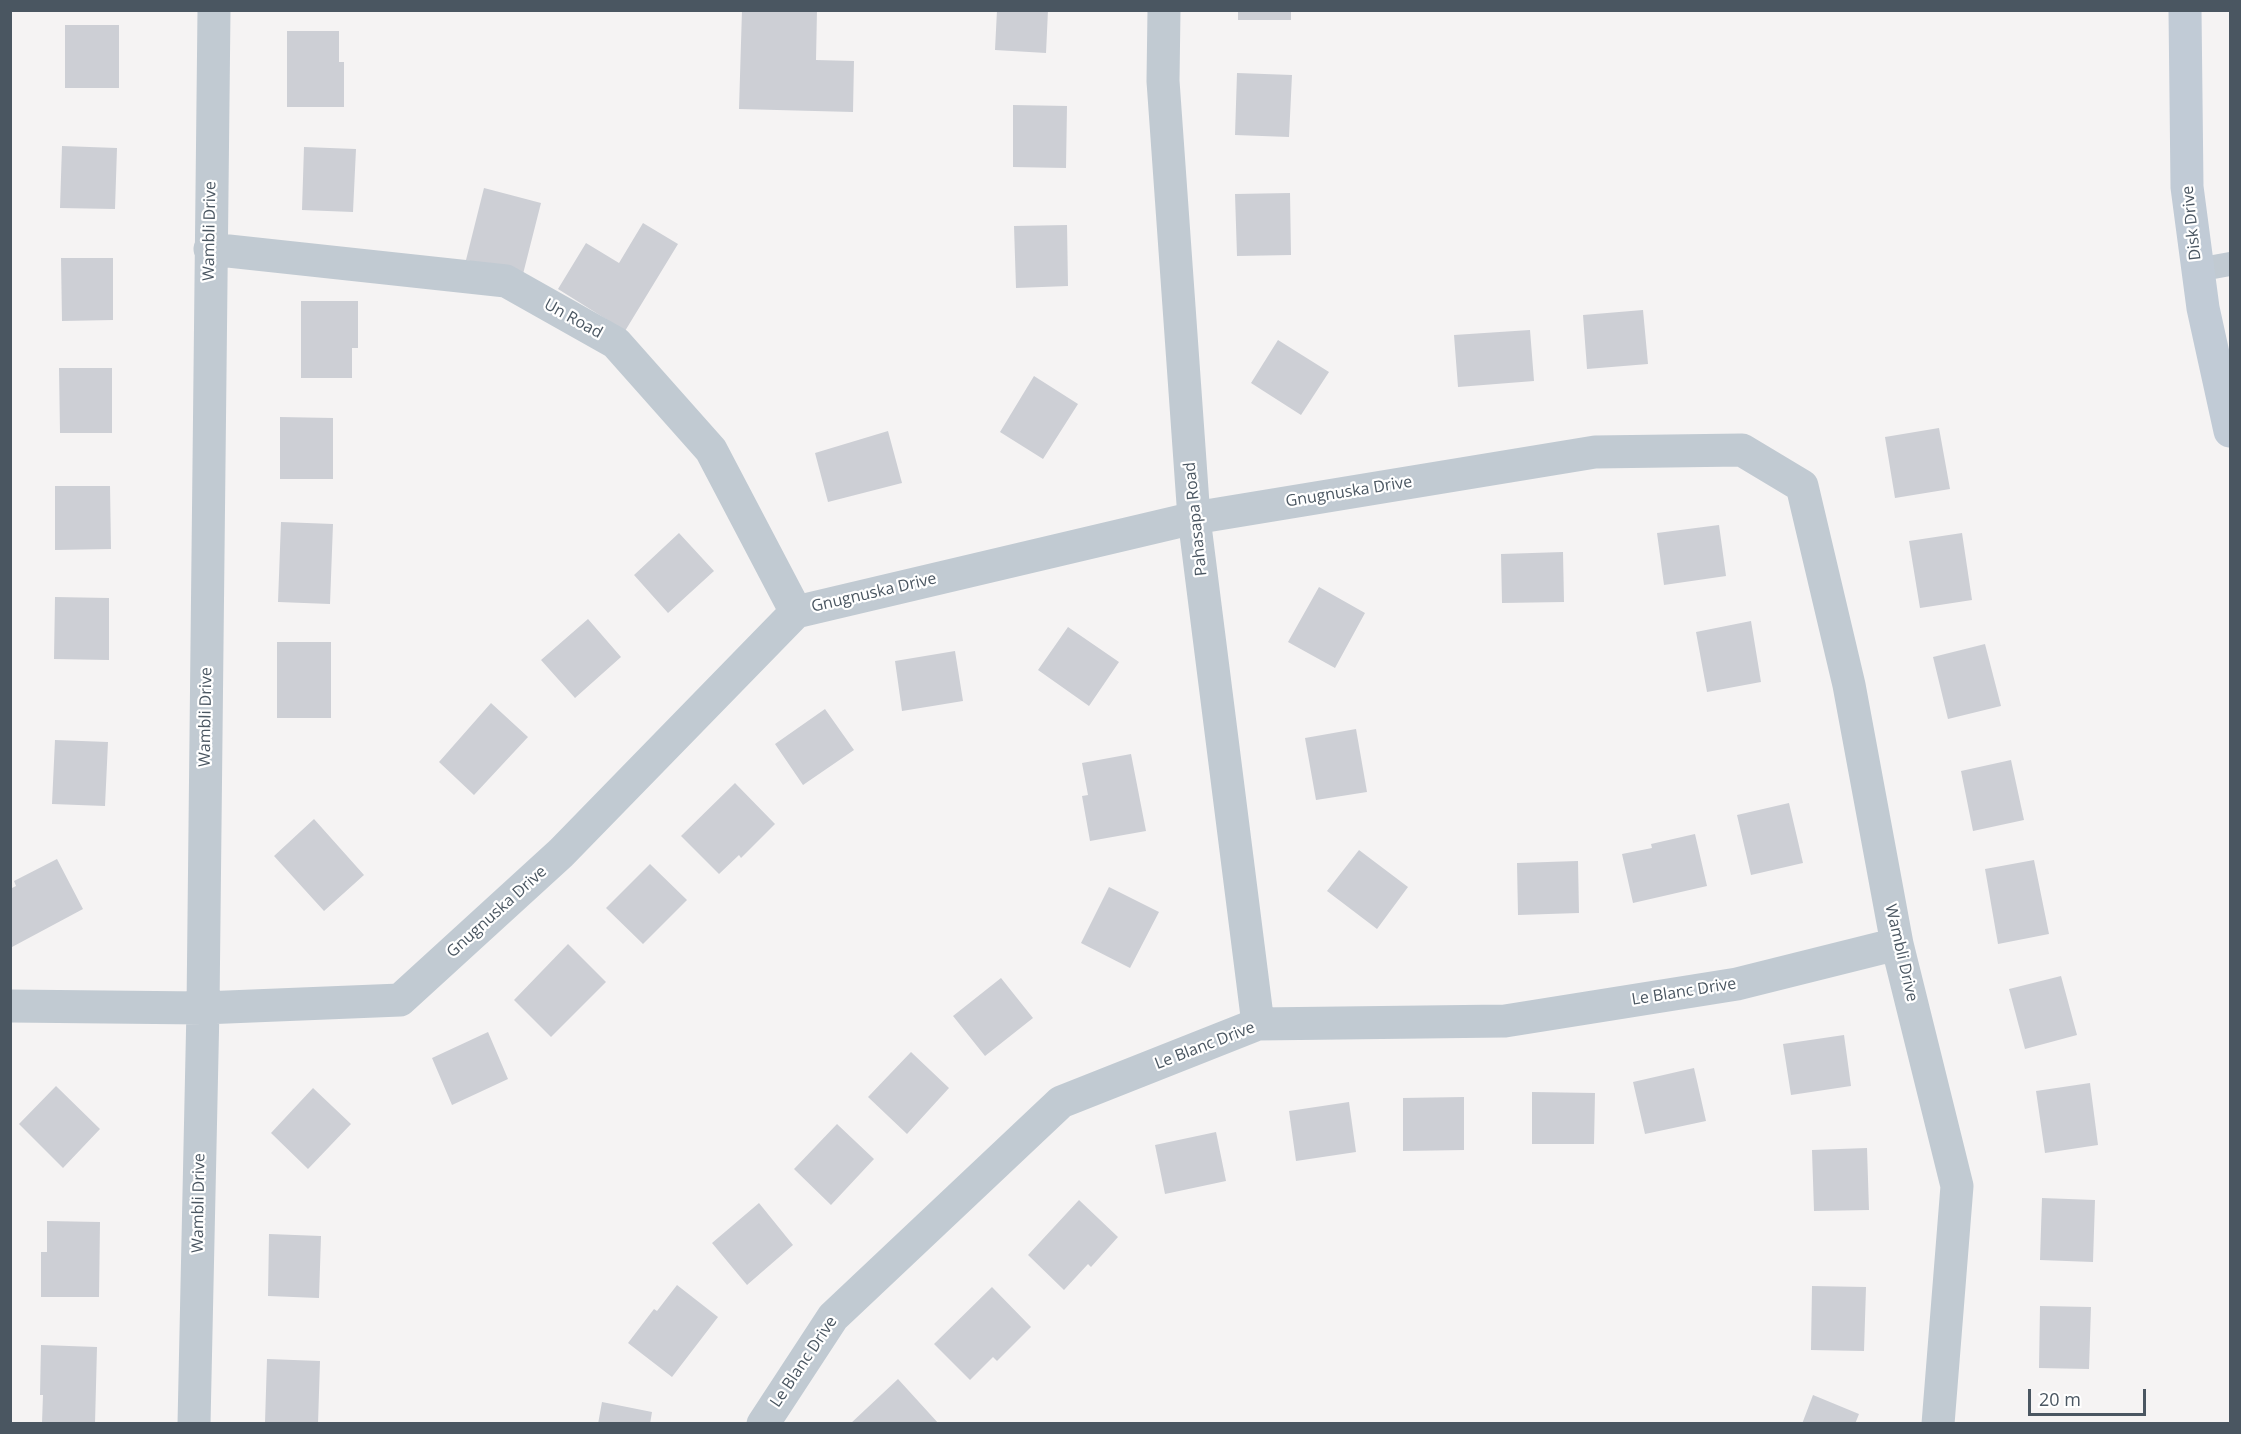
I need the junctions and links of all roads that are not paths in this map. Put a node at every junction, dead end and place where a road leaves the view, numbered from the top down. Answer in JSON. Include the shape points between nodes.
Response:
{"nodes":[{"id":1,"x":214,"y":10,"type":"edge"},
{"id":2,"x":1164,"y":10,"type":"edge"},
{"id":3,"x":2186,"y":10,"type":"edge"},
{"id":4,"x":210,"y":249,"type":"junction"},
{"id":5,"x":2230,"y":264,"type":"edge"},
{"id":6,"x":2197,"y":270,"type":"junction"},
{"id":7,"x":2230,"y":431,"type":"edge"},
{"id":8,"x":1802,"y":486,"type":"joint"},
{"id":9,"x":1194,"y":518,"type":"junction"},
{"id":10,"x":796,"y":612,"type":"junction"},
{"id":11,"x":1897,"y":944,"type":"junction"},
{"id":12,"x":10,"y":1006,"type":"edge"},
{"id":13,"x":203,"y":1008,"type":"junction"},
{"id":14,"x":1258,"y":1024,"type":"junction"},
{"id":15,"x":194,"y":1424,"type":"edge"},
{"id":16,"x":763,"y":1424,"type":"edge"},
{"id":17,"x":1938,"y":1424,"type":"edge"}],
"edges":[{"from":1,"to":4,"type":"street","name":"Wambli Drive"},
{"from":2,"to":9,"type":"street","name":"Pahasapa Road","via":[[1163,81]]},
{"from":3,"to":6,"type":"street","name":"Disk Drive","via":[[2187,187]]},
{"from":4,"to":10,"type":"street","name":"Un Road","via":[[506,281],[615,343],[711,450]]},
{"from":4,"to":13,"type":"street","name":"Wambli Drive"},
{"from":5,"to":6,"type":"lane"},
{"from":6,"to":7,"type":"street","name":"Disk Drive"},
{"from":8,"to":9,"type":"street","name":"Gnugnuska Drive","via":[[1742,450],[1595,452]]},
{"from":8,"to":11,"type":"street","name":"Wambli Drive","via":[[1849,685]]},
{"from":9,"to":10,"type":"street","name":"Gnugnuska Drive"},
{"from":9,"to":14,"type":"street","name":"Pahasapa Road"},
{"from":10,"to":13,"type":"street","name":"Gnugnuska Drive","via":[[561,853],[400,1000]]},
{"from":11,"to":14,"type":"street","name":"Le Blanc Drive","via":[[1737,984],[1505,1021]]},
{"from":11,"to":17,"type":"street","name":"Wambli Drive","via":[[1958,1186]]},
{"from":12,"to":13,"type":"street","name":"Gnugnuska Drive"},
{"from":13,"to":15,"type":"street","name":"Wambli Drive"},
{"from":14,"to":16,"type":"street","name":"Le Blanc Drive","via":[[1061,1102],[833,1317]]}]}
